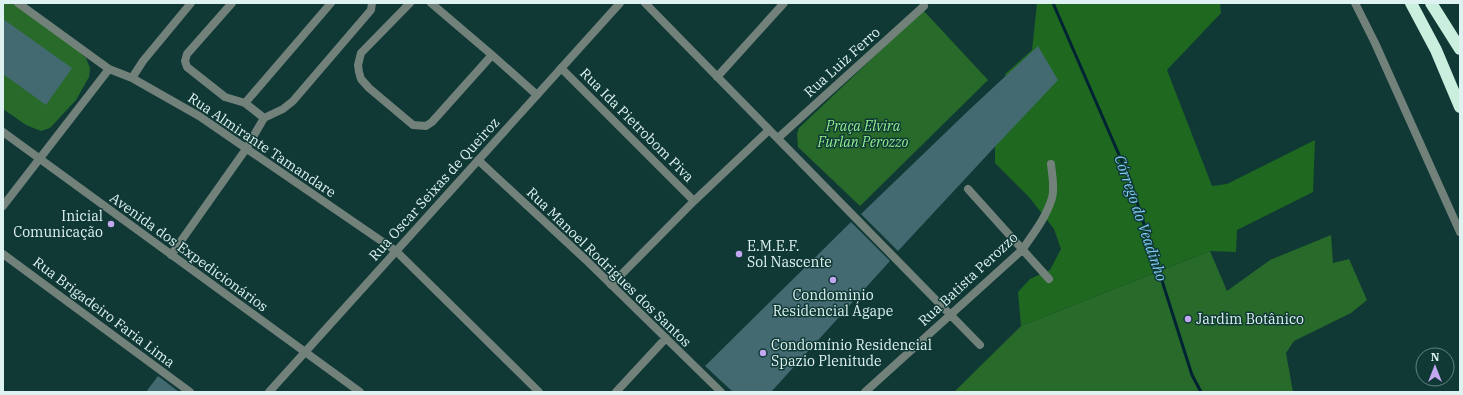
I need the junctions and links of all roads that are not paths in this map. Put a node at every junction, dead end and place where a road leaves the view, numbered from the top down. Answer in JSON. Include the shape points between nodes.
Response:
{"nodes":[{"id":1,"x":18,"y":3,"type":"edge"},
{"id":2,"x":191,"y":3,"type":"edge"},
{"id":3,"x":232,"y":3,"type":"edge"},
{"id":4,"x":331,"y":3,"type":"edge"},
{"id":5,"x":372,"y":3,"type":"edge"},
{"id":6,"x":410,"y":3,"type":"edge"},
{"id":7,"x":431,"y":3,"type":"edge"},
{"id":8,"x":620,"y":3,"type":"edge"},
{"id":9,"x":645,"y":3,"type":"edge"},
{"id":10,"x":784,"y":3,"type":"edge"},
{"id":11,"x":1354,"y":3,"type":"edge"},
{"id":12,"x":1412,"y":3,"type":"edge"},
{"id":13,"x":1431,"y":3,"type":"edge"},
{"id":14,"x":924,"y":6,"type":"dead end"},
{"id":15,"x":1460,"y":49,"type":"edge"},
{"id":16,"x":492,"y":55,"type":"junction"},
{"id":17,"x":561,"y":68,"type":"junction"},
{"id":18,"x":109,"y":69,"type":"junction"},
{"id":19,"x":717,"y":77,"type":"junction"},
{"id":20,"x":132,"y":78,"type":"junction"},
{"id":21,"x":537,"y":95,"type":"junction"},
{"id":22,"x":245,"y":104,"type":"junction"},
{"id":23,"x":1460,"y":107,"type":"edge"},
{"id":24,"x":264,"y":118,"type":"junction"},
{"id":25,"x":769,"y":130,"type":"junction"},
{"id":26,"x":3,"y":132,"type":"edge"},
{"id":27,"x":778,"y":138,"type":"junction"},
{"id":28,"x":246,"y":149,"type":"junction"},
{"id":29,"x":39,"y":158,"type":"junction"},
{"id":30,"x":478,"y":160,"type":"junction"},
{"id":31,"x":1051,"y":164,"type":"dead end"},
{"id":32,"x":968,"y":189,"type":"dead end"},
{"id":33,"x":694,"y":201,"type":"junction"},
{"id":34,"x":3,"y":206,"type":"edge"},
{"id":35,"x":1460,"y":232,"type":"edge"},
{"id":36,"x":1022,"y":250,"type":"junction"},
{"id":37,"x":396,"y":251,"type":"junction"},
{"id":38,"x":3,"y":254,"type":"edge"},
{"id":39,"x":171,"y":255,"type":"junction"},
{"id":40,"x":1049,"y":279,"type":"dead end"},
{"id":41,"x":611,"y":285,"type":"junction"},
{"id":42,"x":950,"y":315,"type":"junction"},
{"id":43,"x":666,"y":338,"type":"junction"},
{"id":44,"x":980,"y":345,"type":"dead end"},
{"id":45,"x":305,"y":352,"type":"junction"},
{"id":46,"x":190,"y":392,"type":"edge"},
{"id":47,"x":268,"y":392,"type":"edge"},
{"id":48,"x":360,"y":392,"type":"edge"},
{"id":49,"x":539,"y":392,"type":"edge"},
{"id":50,"x":616,"y":392,"type":"edge"},
{"id":51,"x":721,"y":392,"type":"edge"},
{"id":52,"x":864,"y":392,"type":"edge"}],
"edges":[{"from":1,"to":18,"type":"street","name":"Rua Almirante Tamandare"},
{"from":2,"to":20,"type":"street"},
{"from":3,"to":22,"type":"street","via":[[187,54],[185,61],[187,67],[225,97]]},
{"from":4,"to":22,"type":"street"},
{"from":5,"to":24,"type":"street","via":[[371,10],[293,101]]},
{"from":6,"to":16,"type":"street","via":[[361,53],[358,65],[361,79],[369,88],[413,125],[426,126],[432,122]]},
{"from":7,"to":16,"type":"street"},
{"from":8,"to":17,"type":"street","name":"Rua Oscar Seixas de Queiroz"},
{"from":9,"to":19,"type":"street"},
{"from":10,"to":19,"type":"street"},
{"from":11,"to":35,"type":"street","via":[[1375,43]]},
{"from":12,"to":23,"type":"highway","via":[[1436,50]]},
{"from":13,"to":15,"type":"highway"},
{"from":14,"to":27,"type":"street","name":"Rua Luiz Ferro"},
{"from":16,"to":21,"type":"street"},
{"from":17,"to":21,"type":"street","name":"Rua Oscar Seixas de Queiroz"},
{"from":17,"to":33,"type":"street","name":"Rua Ida Pietrobom Piva"},
{"from":18,"to":20,"type":"street","name":"Rua Almirante Tamandare"},
{"from":18,"to":29,"type":"street"},
{"from":19,"to":25,"type":"street"},
{"from":20,"to":28,"type":"street","name":"Rua Almirante Tamandare","via":[[199,116]]},
{"from":21,"to":30,"type":"street","name":"Rua Oscar Seixas de Queiroz"},
{"from":22,"to":24,"type":"street"},
{"from":24,"to":28,"type":"street"},
{"from":25,"to":27,"type":"street"},
{"from":25,"to":33,"type":"street"},
{"from":26,"to":29,"type":"street","name":"Avenida dos Expedicionários"},
{"from":27,"to":42,"type":"street"},
{"from":28,"to":37,"type":"street","name":"Rua Almirante Tamandare"},
{"from":28,"to":39,"type":"street"},
{"from":29,"to":34,"type":"street"},
{"from":29,"to":39,"type":"street","name":"Avenida dos Expedicionários"},
{"from":30,"to":37,"type":"street","name":"Rua Oscar Seixas de Queiroz"},
{"from":30,"to":41,"type":"street","name":"Rua Manoel Rodrigues dos Santos"},
{"from":31,"to":36,"type":"street","name":"Rua Batista Perozzo","via":[[1052,198],[1041,224]]},
{"from":32,"to":36,"type":"street"},
{"from":33,"to":41,"type":"street"},
{"from":36,"to":40,"type":"street"},
{"from":36,"to":42,"type":"street","name":"Rua Batista Perozzo"},
{"from":37,"to":45,"type":"street","name":"Rua Oscar Seixas de Queiroz"},
{"from":37,"to":49,"type":"street","name":"Rua Almirante Tamandare"},
{"from":38,"to":46,"type":"street","name":"Rua Brigadeiro Faria Lima"},
{"from":39,"to":45,"type":"street","name":"Avenida dos Expedicionários"},
{"from":41,"to":43,"type":"street","name":"Rua Manoel Rodrigues dos Santos"},
{"from":42,"to":44,"type":"street"},
{"from":42,"to":52,"type":"street","name":"Rua Batista Perozzo"},
{"from":43,"to":50,"type":"street"},
{"from":43,"to":51,"type":"street","name":"Rua Manoel Rodrigues dos Santos"},
{"from":45,"to":47,"type":"street","name":"Rua Oscar Seixas de Queiroz"},
{"from":45,"to":48,"type":"street","name":"Avenida dos Expedicionários"}]}
